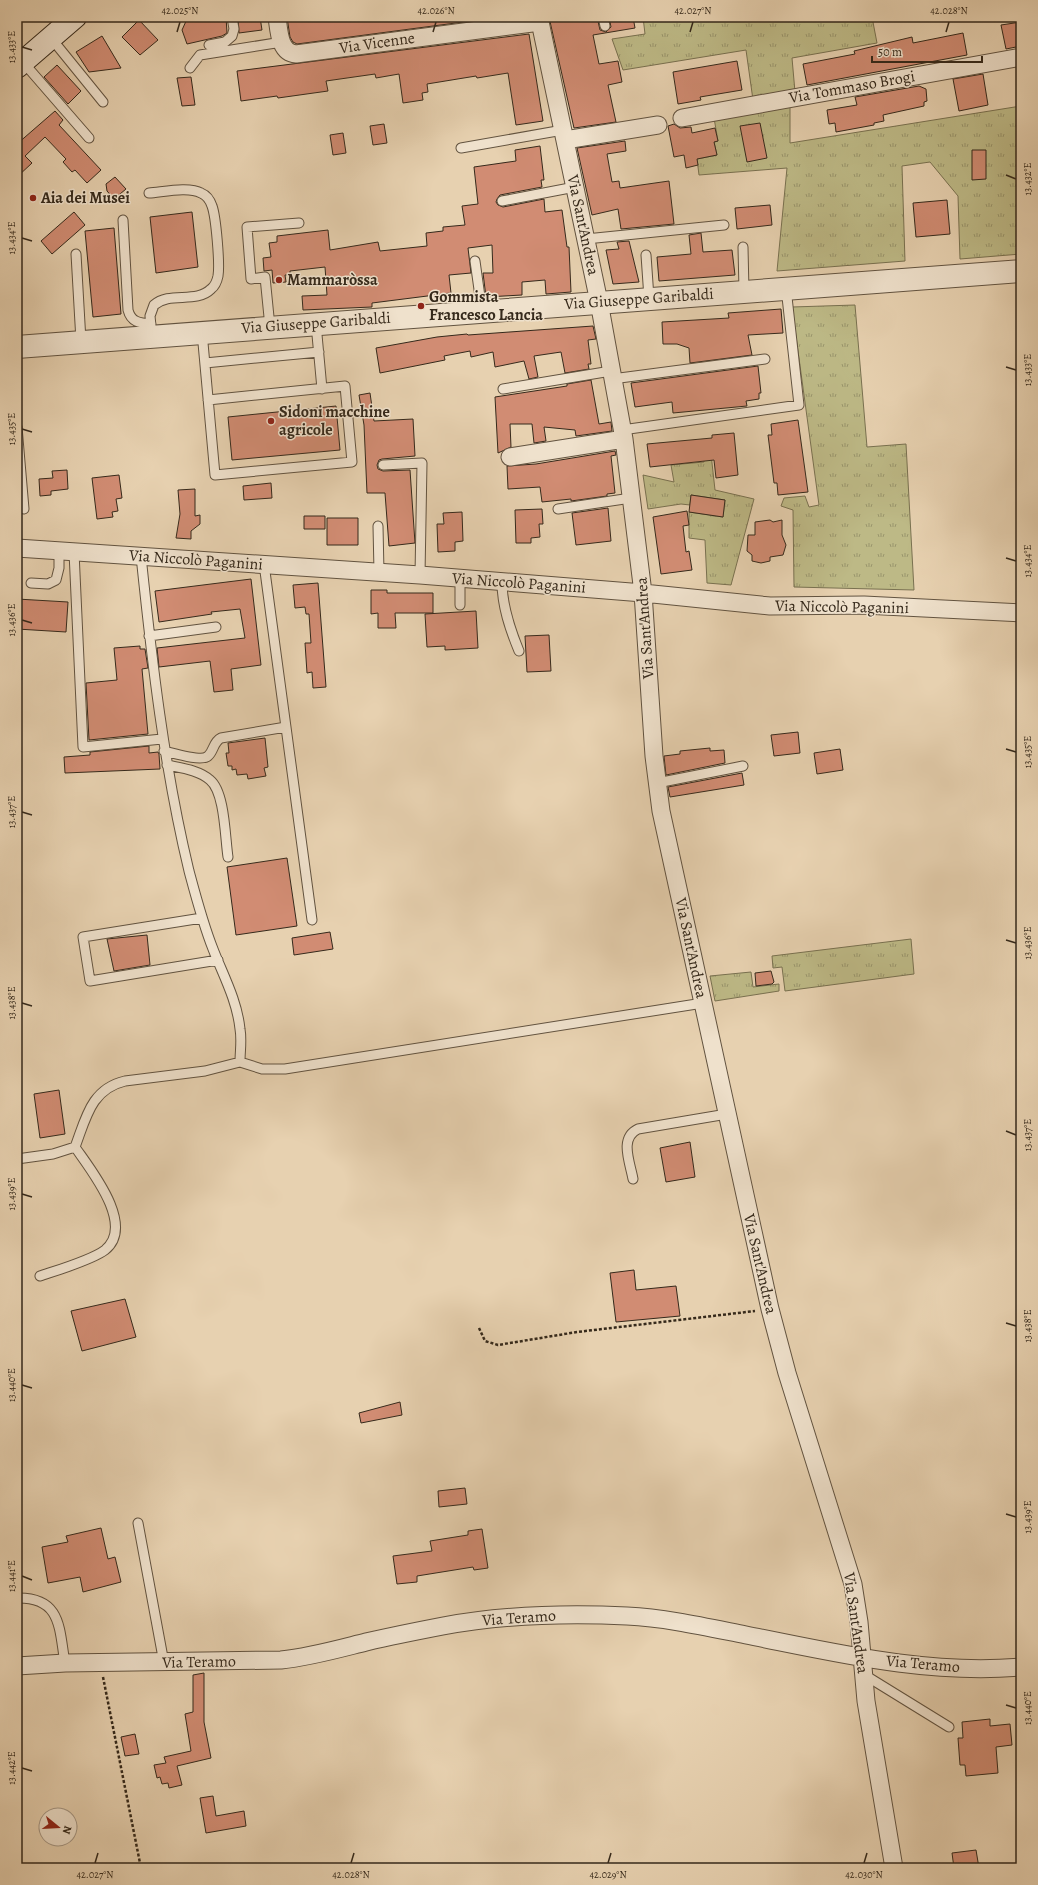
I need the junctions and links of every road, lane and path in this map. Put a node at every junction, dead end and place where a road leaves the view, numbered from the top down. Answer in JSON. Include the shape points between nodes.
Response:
{"nodes":[{"id":1,"x":74,"y":17,"type":"edge"},
{"id":2,"x":232,"y":17,"type":"edge"},
{"id":3,"x":277,"y":17,"type":"edge"},
{"id":4,"x":603,"y":17,"type":"edge"},
{"id":5,"x":540,"y":19,"type":"edge"},
{"id":6,"x":605,"y":26,"type":"dead end"},
{"id":7,"x":51,"y":38,"type":"junction"},
{"id":8,"x":208,"y":45,"type":"dead end"},
{"id":9,"x":284,"y":47,"type":"junction"},
{"id":10,"x":1021,"y":57,"type":"edge"},
{"id":11,"x":20,"y":65,"type":"edge"},
{"id":12,"x":190,"y":68,"type":"dead end"},
{"id":13,"x":103,"y":102,"type":"dead end"},
{"id":14,"x":682,"y":118,"type":"dead end"},
{"id":15,"x":658,"y":125,"type":"dead end"},
{"id":16,"x":564,"y":135,"type":"junction"},
{"id":17,"x":90,"y":138,"type":"dead end"},
{"id":18,"x":462,"y":148,"type":"dead end"},
{"id":19,"x":575,"y":187,"type":"junction"},
{"id":20,"x":149,"y":193,"type":"dead end"},
{"id":21,"x":502,"y":201,"type":"dead end"},
{"id":22,"x":123,"y":220,"type":"dead end"},
{"id":23,"x":299,"y":223,"type":"dead end"},
{"id":24,"x":724,"y":225,"type":"dead end"},
{"id":25,"x":586,"y":239,"type":"junction"},
{"id":26,"x":743,"y":247,"type":"dead end"},
{"id":27,"x":76,"y":254,"type":"dead end"},
{"id":28,"x":646,"y":255,"type":"dead end"},
{"id":29,"x":475,"y":261,"type":"dead end"},
{"id":30,"x":1021,"y":271,"type":"edge"},
{"id":31,"x":786,"y":288,"type":"junction"},
{"id":32,"x":744,"y":291,"type":"junction"},
{"id":33,"x":650,"y":298,"type":"junction"},
{"id":34,"x":599,"y":302,"type":"junction"},
{"id":35,"x":482,"y":311,"type":"junction"},
{"id":36,"x":316,"y":324,"type":"junction"},
{"id":37,"x":270,"y":327,"type":"junction"},
{"id":38,"x":151,"y":330,"type":"junction"},
{"id":39,"x":202,"y":332,"type":"junction"},
{"id":40,"x":81,"y":341,"type":"junction"},
{"id":41,"x":17,"y":346,"type":"edge"},
{"id":42,"x":319,"y":352,"type":"junction"},
{"id":43,"x":765,"y":359,"type":"dead end"},
{"id":44,"x":205,"y":363,"type":"junction"},
{"id":45,"x":612,"y":375,"type":"junction"},
{"id":46,"x":322,"y":389,"type":"junction"},
{"id":47,"x":503,"y":389,"type":"dead end"},
{"id":48,"x":208,"y":400,"type":"junction"},
{"id":49,"x":17,"y":427,"type":"edge"},
{"id":50,"x":623,"y":434,"type":"junction"},
{"id":51,"x":510,"y":457,"type":"dead end"},
{"id":52,"x":383,"y":465,"type":"dead end"},
{"id":53,"x":20,"y":486,"type":"edge"},
{"id":54,"x":631,"y":498,"type":"junction"},
{"id":55,"x":24,"y":509,"type":"dead end"},
{"id":56,"x":558,"y":509,"type":"dead end"},
{"id":57,"x":378,"y":526,"type":"dead end"},
{"id":58,"x":17,"y":548,"type":"edge"},
{"id":59,"x":66,"y":552,"type":"junction"},
{"id":60,"x":141,"y":556,"type":"junction"},
{"id":61,"x":264,"y":564,"type":"junction"},
{"id":62,"x":379,"y":572,"type":"junction"},
{"id":63,"x":420,"y":576,"type":"junction"},
{"id":64,"x":460,"y":579,"type":"junction"},
{"id":65,"x":502,"y":582,"type":"junction"},
{"id":66,"x":31,"y":583,"type":"dead end"},
{"id":67,"x":643,"y":593,"type":"junction"},
{"id":68,"x":460,"y":605,"type":"dead end"},
{"id":69,"x":1021,"y":613,"type":"edge"},
{"id":70,"x":216,"y":627,"type":"dead end"},
{"id":71,"x":149,"y":636,"type":"junction"},
{"id":72,"x":519,"y":651,"type":"dead end"},
{"id":73,"x":286,"y":727,"type":"junction"},
{"id":74,"x":162,"y":739,"type":"junction"},
{"id":75,"x":164,"y":751,"type":"junction"},
{"id":76,"x":167,"y":765,"type":"junction"},
{"id":77,"x":743,"y":766,"type":"dead end"},
{"id":78,"x":657,"y":783,"type":"junction"},
{"id":79,"x":228,"y":857,"type":"dead end"},
{"id":80,"x":202,"y":918,"type":"junction"},
{"id":81,"x":312,"y":920,"type":"dead end"},
{"id":82,"x":218,"y":960,"type":"junction"},
{"id":83,"x":703,"y":1003,"type":"junction"},
{"id":84,"x":240,"y":1062,"type":"junction"},
{"id":85,"x":727,"y":1114,"type":"junction"},
{"id":86,"x":75,"y":1147,"type":"junction"},
{"id":87,"x":17,"y":1159,"type":"edge"},
{"id":88,"x":634,"y":1179,"type":"dead end"},
{"id":89,"x":40,"y":1276,"type":"dead end"},
{"id":90,"x":770,"y":1309,"type":"junction"},
{"id":91,"x":478,"y":1328,"type":"dead end"},
{"id":92,"x":138,"y":1523,"type":"dead end"},
{"id":93,"x":17,"y":1598,"type":"edge"},
{"id":94,"x":65,"y":1663,"type":"junction"},
{"id":95,"x":100,"y":1663,"type":"junction"},
{"id":96,"x":164,"y":1663,"type":"junction"},
{"id":97,"x":17,"y":1666,"type":"edge"},
{"id":98,"x":863,"y":1666,"type":"junction"},
{"id":99,"x":1021,"y":1667,"type":"edge"},
{"id":100,"x":949,"y":1726,"type":"dead end"},
{"id":101,"x":140,"y":1868,"type":"edge"},
{"id":102,"x":894,"y":1868,"type":"edge"}],
"edges":[{"from":1,"to":7,"type":"street"},
{"from":2,"to":8,"type":"lane","via":[[232,36],[225,42]]},
{"from":3,"to":9,"type":"street"},
{"from":4,"to":6,"type":"lane"},
{"from":5,"to":9,"type":"street","name":"Via Vicenne","via":[[296,54]]},
{"from":5,"to":16,"type":"street","name":"Via Sant'Andrea"},
{"from":7,"to":11,"type":"street"},
{"from":7,"to":13,"type":"lane"},
{"from":9,"to":12,"type":"lane","via":[[200,55]]},
{"from":10,"to":14,"type":"street","name":"Via Tommaso Brogi"},
{"from":11,"to":17,"type":"lane"},
{"from":15,"to":16,"type":"street"},
{"from":16,"to":18,"type":"lane"},
{"from":16,"to":19,"type":"street","name":"Via Sant'Andrea"},
{"from":19,"to":21,"type":"lane"},
{"from":19,"to":25,"type":"street","name":"Via Sant'Andrea"},
{"from":20,"to":38,"type":"lane","via":[[194,190],[205,195],[214,212],[218,267],[217,281],[205,294],[157,302],[150,312]]},
{"from":22,"to":38,"type":"lane","via":[[128,310],[132,319]]},
{"from":23,"to":37,"type":"lane","via":[[247,228],[252,279],[266,277]]},
{"from":24,"to":25,"type":"lane"},
{"from":25,"to":34,"type":"street","name":"Via Sant'Andrea"},
{"from":26,"to":32,"type":"lane"},
{"from":27,"to":40,"type":"lane"},
{"from":28,"to":33,"type":"lane"},
{"from":29,"to":35,"type":"lane"},
{"from":30,"to":31,"type":"street","name":"Via Giuseppe Garibaldi"},
{"from":31,"to":32,"type":"street","name":"Via Giuseppe Garibaldi"},
{"from":31,"to":50,"type":"lane","via":[[799,405]]},
{"from":32,"to":33,"type":"street","name":"Via Giuseppe Garibaldi"},
{"from":33,"to":34,"type":"street","name":"Via Giuseppe Garibaldi"},
{"from":34,"to":35,"type":"street","name":"Via Giuseppe Garibaldi"},
{"from":34,"to":45,"type":"street","name":"Via Sant'Andrea"},
{"from":35,"to":36,"type":"street","name":"Via Giuseppe Garibaldi"},
{"from":36,"to":37,"type":"street","name":"Via Giuseppe Garibaldi"},
{"from":36,"to":42,"type":"lane"},
{"from":37,"to":39,"type":"street","name":"Via Giuseppe Garibaldi"},
{"from":38,"to":39,"type":"street","name":"Via Giuseppe Garibaldi"},
{"from":38,"to":40,"type":"street","name":"Via Giuseppe Garibaldi"},
{"from":39,"to":44,"type":"lane"},
{"from":40,"to":41,"type":"street","name":"Via Giuseppe Garibaldi"},
{"from":42,"to":44,"type":"lane"},
{"from":42,"to":46,"type":"lane"},
{"from":43,"to":45,"type":"lane"},
{"from":44,"to":48,"type":"lane"},
{"from":45,"to":47,"type":"lane"},
{"from":45,"to":50,"type":"street","name":"Via Sant'Andrea"},
{"from":46,"to":48,"type":"lane"},
{"from":46,"to":48,"type":"lane","via":[[345,386],[352,462],[215,475]]},
{"from":49,"to":53,"type":"lane"},
{"from":50,"to":51,"type":"street"},
{"from":50,"to":54,"type":"street","name":"Via Sant'Andrea"},
{"from":52,"to":63,"type":"lane","via":[[422,463]]},
{"from":53,"to":55,"type":"lane"},
{"from":54,"to":56,"type":"lane"},
{"from":54,"to":67,"type":"street","name":"Via Sant'Andrea"},
{"from":57,"to":62,"type":"lane"},
{"from":58,"to":59,"type":"street","name":"Via Niccolò Paganini"},
{"from":59,"to":60,"type":"street","name":"Via Niccolò Paganini"},
{"from":59,"to":66,"type":"lane","via":[[56,580],[48,584]]},
{"from":59,"to":74,"type":"lane","via":[[82,747]]},
{"from":60,"to":61,"type":"street","name":"Via Niccolò Paganini"},
{"from":60,"to":71,"type":"lane"},
{"from":61,"to":62,"type":"street","name":"Via Niccolò Paganini"},
{"from":61,"to":73,"type":"lane"},
{"from":62,"to":63,"type":"street","name":"Via Niccolò Paganini"},
{"from":63,"to":64,"type":"street","name":"Via Niccolò Paganini"},
{"from":64,"to":65,"type":"street","name":"Via Niccolò Paganini"},
{"from":64,"to":68,"type":"lane"},
{"from":65,"to":67,"type":"street","name":"Via Niccolò Paganini"},
{"from":65,"to":72,"type":"lane","via":[[507,617]]},
{"from":67,"to":69,"type":"street","name":"Via Niccolò Paganini","via":[[770,606],[864,605]]},
{"from":67,"to":78,"type":"street","name":"Via Sant'Andrea"},
{"from":70,"to":71,"type":"lane"},
{"from":71,"to":74,"type":"lane"},
{"from":73,"to":75,"type":"lane","via":[[221,738],[214,744],[210,755],[203,758]]},
{"from":73,"to":81,"type":"lane"},
{"from":74,"to":75,"type":"lane"},
{"from":75,"to":76,"type":"lane"},
{"from":76,"to":79,"type":"lane","via":[[199,774],[214,784],[221,801]]},
{"from":76,"to":80,"type":"lane"},
{"from":77,"to":78,"type":"lane"},
{"from":78,"to":83,"type":"street","name":"Via Sant'Andrea"},
{"from":80,"to":82,"type":"lane"},
{"from":80,"to":82,"type":"lane","via":[[83,937],[90,981]]},
{"from":82,"to":84,"type":"lane","via":[[238,1016],[241,1030]]},
{"from":83,"to":84,"type":"lane","via":[[285,1069],[262,1069]]},
{"from":83,"to":85,"type":"street","name":"Via Sant'Andrea"},
{"from":84,"to":86,"type":"lane","via":[[205,1071],[125,1081],[106,1087],[94,1101]]},
{"from":85,"to":88,"type":"lane","via":[[633,1132],[627,1141],[627,1147]]},
{"from":85,"to":90,"type":"street","name":"Via Sant'Andrea"},
{"from":86,"to":87,"type":"lane","via":[[53,1154]]},
{"from":86,"to":89,"type":"lane","via":[[108,1197],[114,1221],[114,1235],[110,1244],[99,1254]]},
{"from":90,"to":91,"type":"path","via":[[577,1332],[498,1345],[485,1341]]},
{"from":90,"to":98,"type":"street","name":"Via Sant'Andrea","via":[[787,1373],[850,1572],[858,1609]]},
{"from":92,"to":96,"type":"lane"},
{"from":93,"to":94,"type":"lane","via":[[42,1602],[53,1612]]},
{"from":94,"to":95,"type":"street","name":"Via Teramo"},
{"from":94,"to":97,"type":"street","name":"Via Teramo"},
{"from":95,"to":96,"type":"street","name":"Via Teramo"},
{"from":95,"to":101,"type":"path"},
{"from":96,"to":98,"type":"street","name":"Via Teramo","via":[[291,1658],[467,1622],[516,1617],[589,1615],[673,1620]]},
{"from":98,"to":99,"type":"street","name":"Via Teramo"},
{"from":98,"to":100,"type":"lane"},
{"from":98,"to":102,"type":"street","name":"Via Sant'Andrea","via":[[866,1701]]}]}
